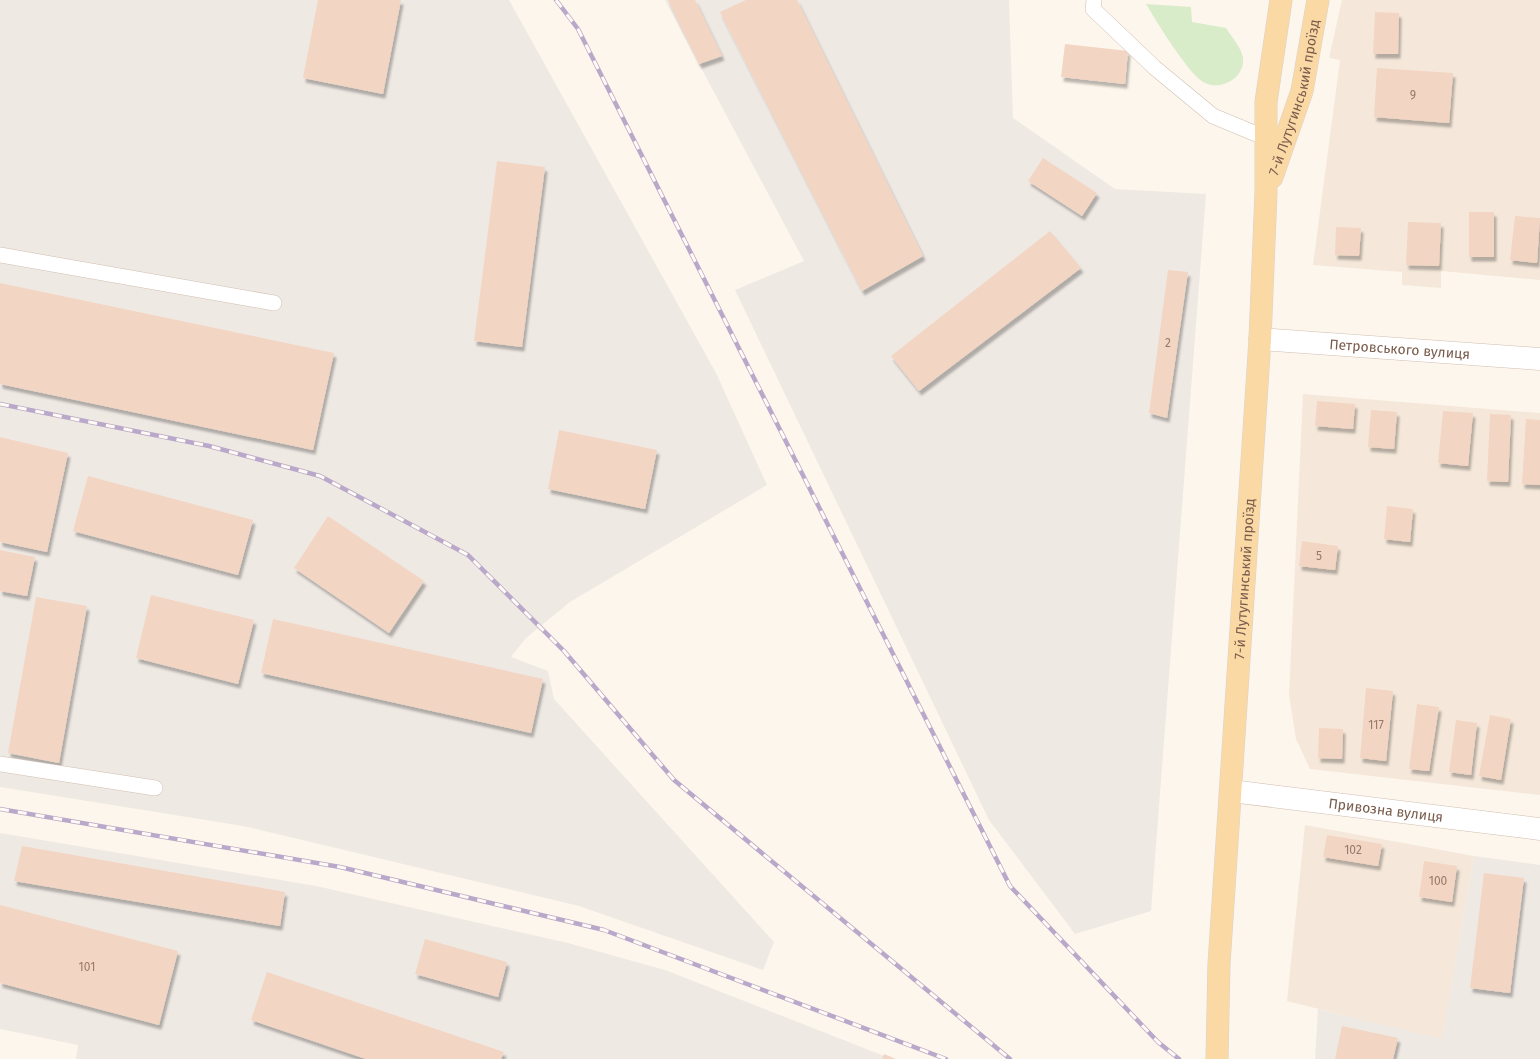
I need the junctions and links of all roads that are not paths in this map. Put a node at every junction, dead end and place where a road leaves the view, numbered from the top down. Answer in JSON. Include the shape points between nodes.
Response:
{"nodes":[{"id":1,"x":1094,"y":0,"type":"edge"},
{"id":2,"x":1281,"y":0,"type":"edge"},
{"id":3,"x":1318,"y":0,"type":"edge"},
{"id":4,"x":1266,"y":138,"type":"junction"},
{"id":5,"x":1266,"y":193,"type":"junction"},
{"id":6,"x":0,"y":255,"type":"edge"},
{"id":7,"x":274,"y":303,"type":"dead end"},
{"id":8,"x":1260,"y":339,"type":"junction"},
{"id":9,"x":1540,"y":359,"type":"edge"},
{"id":10,"x":0,"y":764,"type":"edge"},
{"id":11,"x":155,"y":788,"type":"dead end"},
{"id":12,"x":1231,"y":791,"type":"junction"},
{"id":13,"x":1540,"y":830,"type":"edge"},
{"id":14,"x":1217,"y":1059,"type":"edge"}],
"edges":[{"from":1,"to":4,"type":"lane","via":[[1093,9],[1155,68],[1213,116]]},
{"from":2,"to":4,"type":"main road","name":"7-й Лутугинський проїзд","via":[[1266,102]]},
{"from":3,"to":5,"type":"main road","name":"7-й Лутугинський проїзд","via":[[1302,91]]},
{"from":4,"to":5,"type":"main road","name":"7-й Лутугинський проїзд"},
{"from":5,"to":8,"type":"main road","name":"7-й Лутугинський проїзд"},
{"from":6,"to":7,"type":"lane"},
{"from":8,"to":9,"type":"street","name":"Петровського вулиця"},
{"from":8,"to":12,"type":"main road","name":"7-й Лутугинський проїзд"},
{"from":10,"to":11,"type":"lane"},
{"from":12,"to":13,"type":"street","name":"Привозна вулиця"},
{"from":12,"to":14,"type":"main road","name":"7-й Лутугинський проїзд","via":[[1219,964]]}]}
